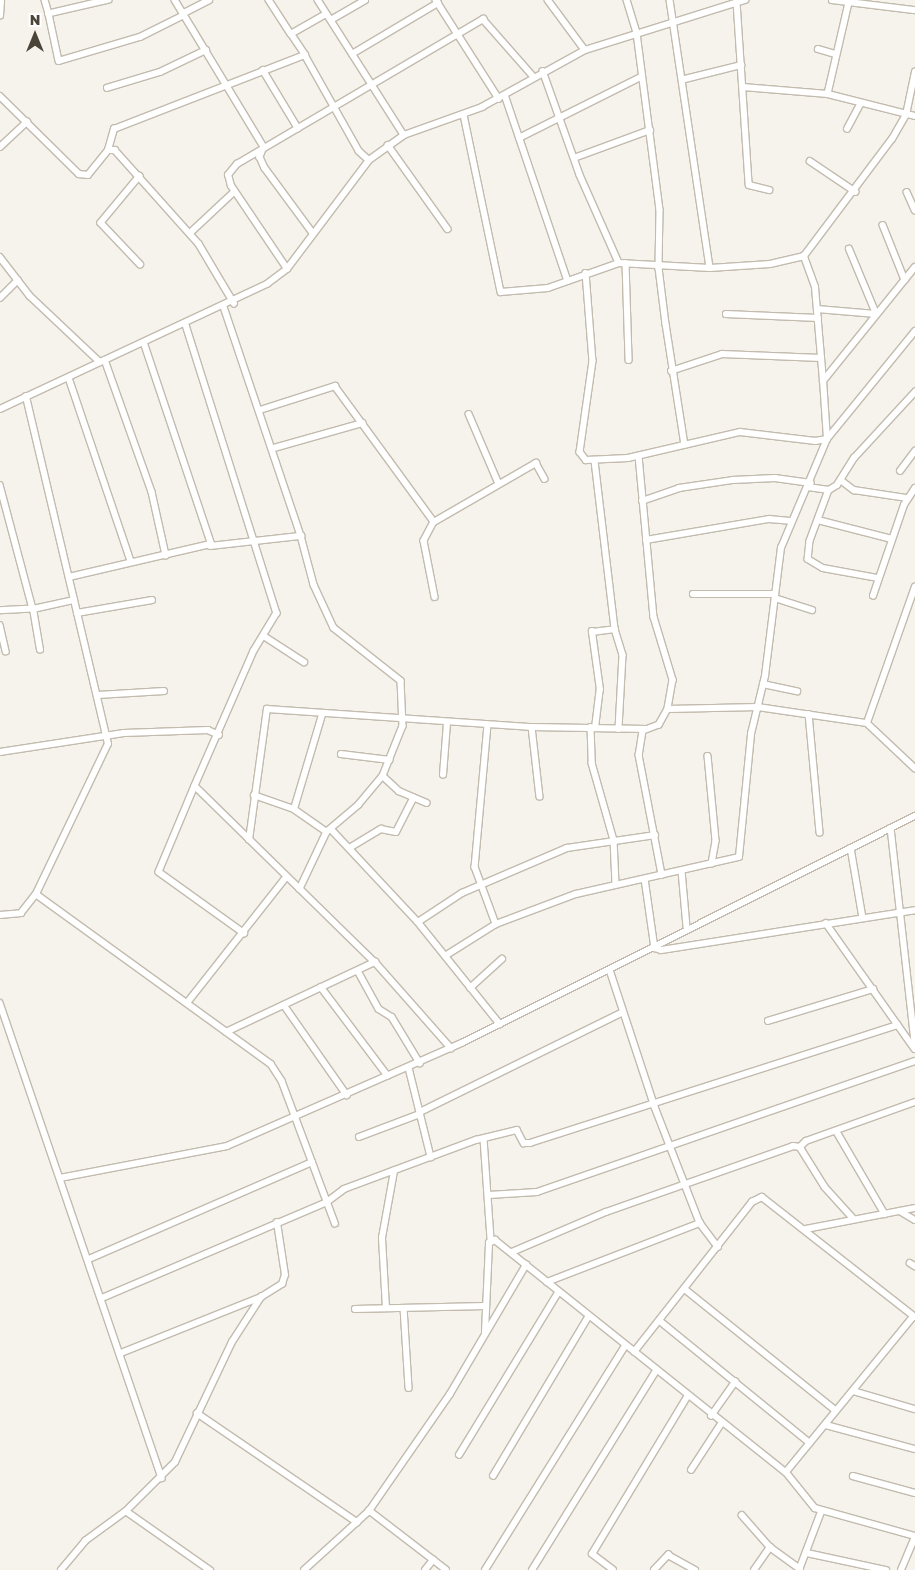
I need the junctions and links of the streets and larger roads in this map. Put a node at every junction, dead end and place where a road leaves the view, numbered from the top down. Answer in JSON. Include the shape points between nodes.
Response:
{"nodes":[{"id":1,"x":1,"y":0,"type":"edge"},
{"id":2,"x":45,"y":0,"type":"edge"},
{"id":3,"x":109,"y":0,"type":"edge"},
{"id":4,"x":175,"y":0,"type":"edge"},
{"id":5,"x":210,"y":0,"type":"edge"},
{"id":6,"x":269,"y":0,"type":"edge"},
{"id":7,"x":318,"y":0,"type":"edge"},
{"id":8,"x":366,"y":0,"type":"edge"},
{"id":9,"x":548,"y":0,"type":"edge"},
{"id":10,"x":627,"y":0,"type":"edge"},
{"id":11,"x":670,"y":0,"type":"edge"},
{"id":12,"x":745,"y":0,"type":"edge"},
{"id":13,"x":832,"y":0,"type":"edge"},
{"id":14,"x":437,"y":1,"type":"edge"},
{"id":15,"x":737,"y":2,"type":"junction"},
{"id":16,"x":848,"y":3,"type":"junction"},
{"id":17,"x":915,"y":10,"type":"edge"},
{"id":18,"x":49,"y":14,"type":"junction"},
{"id":19,"x":184,"y":14,"type":"junction"},
{"id":20,"x":326,"y":14,"type":"junction"},
{"id":21,"x":0,"y":16,"type":"edge"},
{"id":22,"x":331,"y":20,"type":"junction"},
{"id":23,"x":677,"y":20,"type":"junction"},
{"id":24,"x":637,"y":33,"type":"junction"},
{"id":25,"x":291,"y":34,"type":"junction"},
{"id":26,"x":455,"y":34,"type":"junction"},
{"id":27,"x":818,"y":49,"type":"dead end"},
{"id":28,"x":206,"y":50,"type":"junction"},
{"id":29,"x":584,"y":50,"type":"junction"},
{"id":30,"x":352,"y":54,"type":"junction"},
{"id":31,"x":835,"y":54,"type":"junction"},
{"id":32,"x":305,"y":55,"type":"junction"},
{"id":33,"x":741,"y":66,"type":"junction"},
{"id":34,"x":263,"y":70,"type":"junction"},
{"id":35,"x":543,"y":71,"type":"junction"},
{"id":36,"x":915,"y":72,"type":"edge"},
{"id":37,"x":534,"y":77,"type":"junction"},
{"id":38,"x":641,"y":78,"type":"junction"},
{"id":39,"x":685,"y":79,"type":"junction"},
{"id":40,"x":914,"y":80,"type":"edge"},
{"id":41,"x":227,"y":85,"type":"junction"},
{"id":42,"x":373,"y":85,"type":"junction"},
{"id":43,"x":743,"y":86,"type":"junction"},
{"id":44,"x":107,"y":88,"type":"dead end"},
{"id":45,"x":828,"y":94,"type":"junction"},
{"id":46,"x":505,"y":95,"type":"junction"},
{"id":47,"x":0,"y":96,"type":"edge"},
{"id":48,"x":498,"y":99,"type":"junction"},
{"id":49,"x":860,"y":105,"type":"junction"},
{"id":50,"x":335,"y":107,"type":"junction"},
{"id":51,"x":464,"y":115,"type":"junction"},
{"id":52,"x":906,"y":115,"type":"junction"},
{"id":53,"x":915,"y":116,"type":"edge"},
{"id":54,"x":559,"y":117,"type":"junction"},
{"id":55,"x":27,"y":122,"type":"junction"},
{"id":56,"x":298,"y":128,"type":"junction"},
{"id":57,"x":650,"y":130,"type":"junction"},
{"id":58,"x":848,"y":130,"type":"dead end"},
{"id":59,"x":404,"y":135,"type":"junction"},
{"id":60,"x":519,"y":138,"type":"junction"},
{"id":61,"x":388,"y":145,"type":"junction"},
{"id":62,"x":0,"y":147,"type":"edge"},
{"id":63,"x":264,"y":147,"type":"junction"},
{"id":64,"x":108,"y":150,"type":"junction"},
{"id":65,"x":574,"y":158,"type":"junction"},
{"id":66,"x":369,"y":160,"type":"junction"},
{"id":67,"x":810,"y":161,"type":"dead end"},
{"id":68,"x":140,"y":176,"type":"junction"},
{"id":69,"x":769,"y":190,"type":"dead end"},
{"id":70,"x":234,"y":192,"type":"junction"},
{"id":71,"x":856,"y":192,"type":"junction"},
{"id":72,"x":907,"y":192,"type":"dead end"},
{"id":73,"x":915,"y":210,"type":"edge"},
{"id":74,"x":883,"y":225,"type":"dead end"},
{"id":75,"x":448,"y":229,"type":"dead end"},
{"id":76,"x":190,"y":233,"type":"junction"},
{"id":77,"x":314,"y":233,"type":"junction"},
{"id":78,"x":849,"y":249,"type":"dead end"},
{"id":79,"x":804,"y":256,"type":"junction"},
{"id":80,"x":0,"y":258,"type":"edge"},
{"id":81,"x":623,"y":263,"type":"junction"},
{"id":82,"x":140,"y":264,"type":"dead end"},
{"id":83,"x":915,"y":267,"type":"edge"},
{"id":84,"x":659,"y":268,"type":"junction"},
{"id":85,"x":710,"y":268,"type":"junction"},
{"id":86,"x":287,"y":269,"type":"junction"},
{"id":87,"x":586,"y":273,"type":"junction"},
{"id":88,"x":18,"y":280,"type":"junction"},
{"id":89,"x":905,"y":280,"type":"junction"},
{"id":90,"x":568,"y":281,"type":"junction"},
{"id":91,"x":0,"y":298,"type":"edge"},
{"id":92,"x":234,"y":303,"type":"junction"},
{"id":93,"x":224,"y":307,"type":"junction"},
{"id":94,"x":817,"y":309,"type":"junction"},
{"id":95,"x":726,"y":314,"type":"dead end"},
{"id":96,"x":876,"y":314,"type":"junction"},
{"id":97,"x":818,"y":318,"type":"junction"},
{"id":98,"x":186,"y":325,"type":"junction"},
{"id":99,"x":915,"y":331,"type":"edge"},
{"id":100,"x":144,"y":344,"type":"junction"},
{"id":101,"x":822,"y":358,"type":"junction"},
{"id":102,"x":629,"y":360,"type":"dead end"},
{"id":103,"x":103,"y":361,"type":"junction"},
{"id":104,"x":671,"y":371,"type":"junction"},
{"id":105,"x":69,"y":378,"type":"junction"},
{"id":106,"x":824,"y":380,"type":"junction"},
{"id":107,"x":914,"y":396,"type":"edge"},
{"id":108,"x":26,"y":397,"type":"junction"},
{"id":109,"x":0,"y":409,"type":"edge"},
{"id":110,"x":260,"y":410,"type":"junction"},
{"id":111,"x":469,"y":414,"type":"dead end"},
{"id":112,"x":363,"y":423,"type":"junction"},
{"id":113,"x":827,"y":439,"type":"junction"},
{"id":114,"x":685,"y":446,"type":"junction"},
{"id":115,"x":274,"y":448,"type":"junction"},
{"id":116,"x":915,"y":451,"type":"edge"},
{"id":117,"x":532,"y":455,"type":"dead end"},
{"id":118,"x":639,"y":456,"type":"junction"},
{"id":119,"x":595,"y":461,"type":"junction"},
{"id":120,"x":536,"y":462,"type":"junction"},
{"id":121,"x":900,"y":471,"type":"dead end"},
{"id":122,"x":545,"y":479,"type":"dead end"},
{"id":123,"x":842,"y":481,"type":"junction"},
{"id":124,"x":499,"y":484,"type":"junction"},
{"id":125,"x":0,"y":485,"type":"edge"},
{"id":126,"x":810,"y":485,"type":"junction"},
{"id":127,"x":915,"y":488,"type":"edge"},
{"id":128,"x":829,"y":490,"type":"junction"},
{"id":129,"x":907,"y":498,"type":"junction"},
{"id":130,"x":642,"y":502,"type":"junction"},
{"id":131,"x":818,"y":520,"type":"junction"},
{"id":132,"x":790,"y":521,"type":"junction"},
{"id":133,"x":434,"y":522,"type":"junction"},
{"id":134,"x":301,"y":536,"type":"junction"},
{"id":135,"x":892,"y":539,"type":"junction"},
{"id":136,"x":646,"y":540,"type":"junction"},
{"id":137,"x":254,"y":541,"type":"junction"},
{"id":138,"x":210,"y":546,"type":"junction"},
{"id":139,"x":166,"y":555,"type":"junction"},
{"id":140,"x":131,"y":561,"type":"junction"},
{"id":141,"x":68,"y":577,"type":"junction"},
{"id":142,"x":878,"y":578,"type":"junction"},
{"id":143,"x":915,"y":587,"type":"edge"},
{"id":144,"x":693,"y":594,"type":"dead end"},
{"id":145,"x":775,"y":596,"type":"junction"},
{"id":146,"x":873,"y":596,"type":"dead end"},
{"id":147,"x":434,"y":597,"type":"dead end"},
{"id":148,"x":74,"y":600,"type":"junction"},
{"id":149,"x":152,"y":600,"type":"dead end"},
{"id":150,"x":33,"y":609,"type":"junction"},
{"id":151,"x":812,"y":610,"type":"dead end"},
{"id":152,"x":0,"y":611,"type":"edge"},
{"id":153,"x":77,"y":613,"type":"junction"},
{"id":154,"x":0,"y":625,"type":"edge"},
{"id":155,"x":615,"y":629,"type":"junction"},
{"id":156,"x":264,"y":636,"type":"junction"},
{"id":157,"x":40,"y":650,"type":"dead end"},
{"id":158,"x":6,"y":651,"type":"dead end"},
{"id":159,"x":304,"y":662,"type":"dead end"},
{"id":160,"x":763,"y":684,"type":"junction"},
{"id":161,"x":164,"y":691,"type":"dead end"},
{"id":162,"x":797,"y":691,"type":"dead end"},
{"id":163,"x":98,"y":695,"type":"junction"},
{"id":164,"x":758,"y":708,"type":"junction"},
{"id":165,"x":668,"y":709,"type":"junction"},
{"id":166,"x":322,"y":714,"type":"junction"},
{"id":167,"x":809,"y":714,"type":"junction"},
{"id":168,"x":404,"y":720,"type":"junction"},
{"id":169,"x":447,"y":723,"type":"junction"},
{"id":170,"x":867,"y":723,"type":"junction"},
{"id":171,"x":488,"y":725,"type":"junction"},
{"id":172,"x":532,"y":728,"type":"junction"},
{"id":173,"x":593,"y":728,"type":"junction"},
{"id":174,"x":619,"y":728,"type":"junction"},
{"id":175,"x":646,"y":730,"type":"junction"},
{"id":176,"x":107,"y":735,"type":"junction"},
{"id":177,"x":219,"y":736,"type":"junction"},
{"id":178,"x":0,"y":752,"type":"edge"},
{"id":179,"x":341,"y":754,"type":"dead end"},
{"id":180,"x":708,"y":756,"type":"dead end"},
{"id":181,"x":390,"y":760,"type":"junction"},
{"id":182,"x":915,"y":768,"type":"edge"},
{"id":183,"x":443,"y":775,"type":"dead end"},
{"id":184,"x":383,"y":776,"type":"junction"},
{"id":185,"x":196,"y":786,"type":"junction"},
{"id":186,"x":254,"y":795,"type":"junction"},
{"id":187,"x":540,"y":797,"type":"dead end"},
{"id":188,"x":414,"y":798,"type":"junction"},
{"id":189,"x":427,"y":803,"type":"dead end"},
{"id":190,"x":294,"y":809,"type":"junction"},
{"id":191,"x":915,"y":816,"type":"edge"},
{"id":192,"x":892,"y":828,"type":"junction"},
{"id":193,"x":329,"y":831,"type":"junction"},
{"id":194,"x":820,"y":832,"type":"dead end"},
{"id":195,"x":655,"y":835,"type":"junction"},
{"id":196,"x":249,"y":840,"type":"junction"},
{"id":197,"x":614,"y":840,"type":"junction"},
{"id":198,"x":350,"y":847,"type":"junction"},
{"id":199,"x":851,"y":848,"type":"junction"},
{"id":200,"x":712,"y":864,"type":"junction"},
{"id":201,"x":682,"y":871,"type":"junction"},
{"id":202,"x":662,"y":875,"type":"junction"},
{"id":203,"x":286,"y":877,"type":"junction"},
{"id":204,"x":645,"y":879,"type":"junction"},
{"id":205,"x":484,"y":884,"type":"junction"},
{"id":206,"x":616,"y":884,"type":"junction"},
{"id":207,"x":300,"y":890,"type":"junction"},
{"id":208,"x":36,"y":894,"type":"junction"},
{"id":209,"x":915,"y":910,"type":"edge"},
{"id":210,"x":902,"y":912,"type":"junction"},
{"id":211,"x":0,"y":915,"type":"edge"},
{"id":212,"x":862,"y":918,"type":"junction"},
{"id":213,"x":418,"y":922,"type":"junction"},
{"id":214,"x":826,"y":923,"type":"junction"},
{"id":215,"x":496,"y":924,"type":"junction"},
{"id":216,"x":687,"y":927,"type":"junction"},
{"id":217,"x":244,"y":933,"type":"junction"},
{"id":218,"x":655,"y":948,"type":"junction"},
{"id":219,"x":444,"y":956,"type":"junction"},
{"id":220,"x":502,"y":959,"type":"dead end"},
{"id":221,"x":375,"y":962,"type":"junction"},
{"id":222,"x":610,"y":970,"type":"junction"},
{"id":223,"x":358,"y":971,"type":"junction"},
{"id":224,"x":321,"y":987,"type":"junction"},
{"id":225,"x":470,"y":988,"type":"junction"},
{"id":226,"x":873,"y":989,"type":"junction"},
{"id":227,"x":0,"y":1003,"type":"edge"},
{"id":228,"x":187,"y":1003,"type":"junction"},
{"id":229,"x":284,"y":1005,"type":"junction"},
{"id":230,"x":623,"y":1012,"type":"junction"},
{"id":231,"x":768,"y":1021,"type":"dead end"},
{"id":232,"x":500,"y":1024,"type":"junction"},
{"id":233,"x":898,"y":1025,"type":"junction"},
{"id":234,"x":226,"y":1032,"type":"junction"},
{"id":235,"x":915,"y":1043,"type":"edge"},
{"id":236,"x":451,"y":1048,"type":"junction"},
{"id":237,"x":915,"y":1050,"type":"edge"},
{"id":238,"x":420,"y":1062,"type":"junction"},
{"id":239,"x":915,"y":1062,"type":"edge"},
{"id":240,"x":409,"y":1068,"type":"junction"},
{"id":241,"x":388,"y":1076,"type":"junction"},
{"id":242,"x":347,"y":1095,"type":"junction"},
{"id":243,"x":915,"y":1102,"type":"edge"},
{"id":244,"x":655,"y":1107,"type":"junction"},
{"id":245,"x":420,"y":1113,"type":"junction"},
{"id":246,"x":295,"y":1114,"type":"junction"},
{"id":247,"x":837,"y":1132,"type":"junction"},
{"id":248,"x":359,"y":1137,"type":"dead end"},
{"id":249,"x":484,"y":1139,"type":"junction"},
{"id":250,"x":673,"y":1145,"type":"junction"},
{"id":251,"x":800,"y":1147,"type":"junction"},
{"id":252,"x":431,"y":1157,"type":"junction"},
{"id":253,"x":312,"y":1162,"type":"junction"},
{"id":254,"x":394,"y":1171,"type":"junction"},
{"id":255,"x":60,"y":1178,"type":"junction"},
{"id":256,"x":687,"y":1183,"type":"junction"},
{"id":257,"x":489,"y":1195,"type":"junction"},
{"id":258,"x":327,"y":1202,"type":"junction"},
{"id":259,"x":915,"y":1208,"type":"edge"},
{"id":260,"x":900,"y":1211,"type":"junction"},
{"id":261,"x":885,"y":1214,"type":"junction"},
{"id":262,"x":853,"y":1218,"type":"junction"},
{"id":263,"x":915,"y":1220,"type":"edge"},
{"id":264,"x":277,"y":1223,"type":"junction"},
{"id":265,"x":335,"y":1223,"type":"dead end"},
{"id":266,"x":700,"y":1223,"type":"junction"},
{"id":267,"x":806,"y":1229,"type":"junction"},
{"id":268,"x":491,"y":1240,"type":"junction"},
{"id":269,"x":718,"y":1247,"type":"junction"},
{"id":270,"x":512,"y":1252,"type":"junction"},
{"id":271,"x":90,"y":1259,"type":"junction"},
{"id":272,"x":526,"y":1265,"type":"junction"},
{"id":273,"x":547,"y":1282,"type":"junction"},
{"id":274,"x":686,"y":1290,"type":"junction"},
{"id":275,"x":558,"y":1293,"type":"junction"},
{"id":276,"x":261,"y":1297,"type":"junction"},
{"id":277,"x":102,"y":1298,"type":"junction"},
{"id":278,"x":485,"y":1306,"type":"junction"},
{"id":279,"x":386,"y":1308,"type":"junction"},
{"id":280,"x":404,"y":1308,"type":"junction"},
{"id":281,"x":355,"y":1309,"type":"dead end"},
{"id":282,"x":588,"y":1317,"type":"junction"},
{"id":283,"x":914,"y":1317,"type":"edge"},
{"id":284,"x":660,"y":1321,"type":"junction"},
{"id":285,"x":485,"y":1332,"type":"junction"},
{"id":286,"x":625,"y":1346,"type":"junction"},
{"id":287,"x":634,"y":1352,"type":"junction"},
{"id":288,"x":121,"y":1353,"type":"junction"},
{"id":289,"x":656,"y":1371,"type":"junction"},
{"id":290,"x":735,"y":1382,"type":"junction"},
{"id":291,"x":409,"y":1388,"type":"dead end"},
{"id":292,"x":853,"y":1391,"type":"junction"},
{"id":293,"x":687,"y":1397,"type":"junction"},
{"id":294,"x":915,"y":1409,"type":"edge"},
{"id":295,"x":835,"y":1410,"type":"junction"},
{"id":296,"x":197,"y":1413,"type":"junction"},
{"id":297,"x":711,"y":1416,"type":"junction"},
{"id":298,"x":721,"y":1424,"type":"junction"},
{"id":299,"x":826,"y":1425,"type":"junction"},
{"id":300,"x":810,"y":1443,"type":"junction"},
{"id":301,"x":915,"y":1449,"type":"edge"},
{"id":302,"x":459,"y":1455,"type":"dead end"},
{"id":303,"x":691,"y":1470,"type":"dead end"},
{"id":304,"x":786,"y":1472,"type":"junction"},
{"id":305,"x":493,"y":1476,"type":"dead end"},
{"id":306,"x":853,"y":1476,"type":"dead end"},
{"id":307,"x":162,"y":1478,"type":"junction"},
{"id":308,"x":915,"y":1493,"type":"edge"},
{"id":309,"x":126,"y":1511,"type":"junction"},
{"id":310,"x":369,"y":1512,"type":"junction"},
{"id":311,"x":821,"y":1512,"type":"junction"},
{"id":312,"x":742,"y":1516,"type":"dead end"},
{"id":313,"x":357,"y":1522,"type":"junction"},
{"id":314,"x":915,"y":1537,"type":"edge"},
{"id":315,"x":770,"y":1547,"type":"junction"},
{"id":316,"x":807,"y":1554,"type":"junction"},
{"id":317,"x":432,"y":1560,"type":"junction"},
{"id":318,"x":61,"y":1570,"type":"edge"},
{"id":319,"x":210,"y":1570,"type":"edge"},
{"id":320,"x":304,"y":1570,"type":"edge"},
{"id":321,"x":425,"y":1570,"type":"edge"},
{"id":322,"x":446,"y":1570,"type":"edge"},
{"id":323,"x":486,"y":1570,"type":"edge"},
{"id":324,"x":532,"y":1570,"type":"edge"},
{"id":325,"x":613,"y":1570,"type":"edge"},
{"id":326,"x":654,"y":1570,"type":"edge"},
{"id":327,"x":695,"y":1570,"type":"edge"},
{"id":328,"x":754,"y":1570,"type":"edge"},
{"id":329,"x":800,"y":1570,"type":"edge"},
{"id":330,"x":886,"y":1570,"type":"edge"},
{"id":331,"x":901,"y":1570,"type":"edge"}],
"edges":[{"from":1,"to":21,"type":"street"},
{"from":2,"to":18,"type":"street"},
{"from":3,"to":18,"type":"street"},
{"from":4,"to":19,"type":"street"},
{"from":5,"to":19,"type":"street"},
{"from":6,"to":25,"type":"street"},
{"from":7,"to":20,"type":"street"},
{"from":8,"to":22,"type":"street"},
{"from":9,"to":29,"type":"street"},
{"from":10,"to":24,"type":"street"},
{"from":11,"to":23,"type":"street"},
{"from":12,"to":15,"type":"street"},
{"from":13,"to":16,"type":"street"},
{"from":14,"to":26,"type":"street"},
{"from":14,"to":30,"type":"street"},
{"from":15,"to":23,"type":"street"},
{"from":15,"to":33,"type":"street"},
{"from":16,"to":17,"type":"street"},
{"from":16,"to":31,"type":"street"},
{"from":18,"to":19,"type":"street","via":[[61,62],[140,38]]},
{"from":19,"to":28,"type":"street"},
{"from":20,"to":22,"type":"street"},
{"from":20,"to":25,"type":"street"},
{"from":22,"to":30,"type":"street"},
{"from":23,"to":24,"type":"street"},
{"from":23,"to":39,"type":"street"},
{"from":24,"to":29,"type":"street"},
{"from":24,"to":38,"type":"street"},
{"from":25,"to":32,"type":"street"},
{"from":26,"to":37,"type":"street","via":[[488,20]]},
{"from":26,"to":42,"type":"street"},
{"from":26,"to":48,"type":"street"},
{"from":27,"to":31,"type":"street"},
{"from":28,"to":41,"type":"street"},
{"from":28,"to":44,"type":"street","via":[[160,72]]},
{"from":29,"to":35,"type":"street"},
{"from":30,"to":42,"type":"street"},
{"from":31,"to":45,"type":"street"},
{"from":32,"to":34,"type":"street"},
{"from":32,"to":50,"type":"street"},
{"from":33,"to":39,"type":"street"},
{"from":33,"to":43,"type":"street"},
{"from":34,"to":41,"type":"street"},
{"from":34,"to":56,"type":"street"},
{"from":35,"to":37,"type":"street"},
{"from":35,"to":54,"type":"street"},
{"from":36,"to":40,"type":"street"},
{"from":37,"to":46,"type":"street"},
{"from":38,"to":54,"type":"street"},
{"from":38,"to":57,"type":"street"},
{"from":39,"to":85,"type":"street"},
{"from":40,"to":52,"type":"street"},
{"from":41,"to":63,"type":"street"},
{"from":41,"to":64,"type":"street","via":[[114,129]]},
{"from":42,"to":50,"type":"street"},
{"from":42,"to":59,"type":"street"},
{"from":43,"to":45,"type":"street"},
{"from":43,"to":69,"type":"street","via":[[749,185]]},
{"from":45,"to":49,"type":"street"},
{"from":46,"to":48,"type":"street"},
{"from":46,"to":60,"type":"street"},
{"from":47,"to":55,"type":"street"},
{"from":48,"to":51,"type":"street"},
{"from":49,"to":52,"type":"street","via":[[878,104]]},
{"from":49,"to":58,"type":"street"},
{"from":50,"to":56,"type":"street"},
{"from":50,"to":66,"type":"street","via":[[359,151]]},
{"from":51,"to":59,"type":"street"},
{"from":51,"to":90,"type":"street","via":[[499,289],[548,288]]},
{"from":52,"to":53,"type":"street"},
{"from":52,"to":71,"type":"street"},
{"from":54,"to":60,"type":"street"},
{"from":54,"to":65,"type":"street"},
{"from":55,"to":62,"type":"street"},
{"from":55,"to":64,"type":"street","via":[[84,176]]},
{"from":56,"to":63,"type":"street"},
{"from":57,"to":65,"type":"street"},
{"from":57,"to":84,"type":"street","via":[[660,210]]},
{"from":59,"to":61,"type":"street"},
{"from":60,"to":90,"type":"street"},
{"from":61,"to":66,"type":"street"},
{"from":61,"to":75,"type":"street"},
{"from":63,"to":70,"type":"street","via":[[230,170],[228,179]]},
{"from":63,"to":77,"type":"street","via":[[260,157],[265,168]]},
{"from":64,"to":68,"type":"street","via":[[116,150]]},
{"from":65,"to":81,"type":"street"},
{"from":66,"to":77,"type":"street"},
{"from":67,"to":71,"type":"street"},
{"from":68,"to":76,"type":"street"},
{"from":68,"to":82,"type":"street","via":[[101,223]]},
{"from":70,"to":76,"type":"street"},
{"from":70,"to":86,"type":"street"},
{"from":71,"to":79,"type":"street"},
{"from":72,"to":73,"type":"street"},
{"from":74,"to":89,"type":"street"},
{"from":76,"to":92,"type":"street"},
{"from":77,"to":86,"type":"street"},
{"from":78,"to":96,"type":"street"},
{"from":79,"to":85,"type":"street","via":[[770,264]]},
{"from":79,"to":94,"type":"street","via":[[813,273]]},
{"from":80,"to":88,"type":"street"},
{"from":81,"to":84,"type":"street"},
{"from":81,"to":87,"type":"street"},
{"from":81,"to":102,"type":"street"},
{"from":83,"to":89,"type":"street"},
{"from":84,"to":85,"type":"street"},
{"from":84,"to":104,"type":"street"},
{"from":86,"to":92,"type":"street"},
{"from":87,"to":90,"type":"street"},
{"from":87,"to":119,"type":"street","via":[[593,361],[580,452],[586,460]]},
{"from":88,"to":91,"type":"street"},
{"from":88,"to":103,"type":"street"},
{"from":89,"to":96,"type":"street"},
{"from":92,"to":93,"type":"street"},
{"from":93,"to":98,"type":"street"},
{"from":93,"to":110,"type":"street"},
{"from":94,"to":96,"type":"street"},
{"from":94,"to":97,"type":"street"},
{"from":95,"to":97,"type":"street"},
{"from":96,"to":106,"type":"street"},
{"from":97,"to":101,"type":"street"},
{"from":98,"to":100,"type":"street"},
{"from":98,"to":137,"type":"street"},
{"from":99,"to":113,"type":"street"},
{"from":100,"to":103,"type":"street"},
{"from":100,"to":138,"type":"street"},
{"from":101,"to":104,"type":"street","via":[[722,354]]},
{"from":101,"to":106,"type":"street"},
{"from":103,"to":105,"type":"street"},
{"from":103,"to":139,"type":"street","via":[[152,492]]},
{"from":104,"to":114,"type":"street"},
{"from":105,"to":108,"type":"street"},
{"from":105,"to":140,"type":"street"},
{"from":106,"to":113,"type":"street"},
{"from":107,"to":123,"type":"street","via":[[854,458]]},
{"from":108,"to":109,"type":"street"},
{"from":108,"to":141,"type":"street"},
{"from":110,"to":112,"type":"street","via":[[335,386]]},
{"from":110,"to":115,"type":"street"},
{"from":111,"to":124,"type":"street"},
{"from":112,"to":115,"type":"street"},
{"from":112,"to":133,"type":"street"},
{"from":113,"to":114,"type":"street","via":[[815,442],[740,432]]},
{"from":113,"to":126,"type":"street"},
{"from":114,"to":118,"type":"street"},
{"from":115,"to":134,"type":"street"},
{"from":116,"to":121,"type":"street"},
{"from":117,"to":120,"type":"street"},
{"from":118,"to":119,"type":"street"},
{"from":118,"to":130,"type":"street"},
{"from":119,"to":155,"type":"street"},
{"from":120,"to":122,"type":"street"},
{"from":120,"to":124,"type":"street"},
{"from":123,"to":128,"type":"street"},
{"from":123,"to":129,"type":"street","via":[[854,490]]},
{"from":124,"to":133,"type":"street"},
{"from":125,"to":150,"type":"street"},
{"from":126,"to":128,"type":"street"},
{"from":126,"to":130,"type":"street","via":[[775,478],[733,480],[679,488]]},
{"from":126,"to":132,"type":"street"},
{"from":127,"to":129,"type":"street"},
{"from":128,"to":131,"type":"street"},
{"from":129,"to":135,"type":"street"},
{"from":130,"to":136,"type":"street"},
{"from":131,"to":135,"type":"street"},
{"from":131,"to":142,"type":"street","via":[[808,559],[823,568]]},
{"from":132,"to":136,"type":"street","via":[[769,519]]},
{"from":132,"to":145,"type":"street"},
{"from":133,"to":147,"type":"street","via":[[424,541]]},
{"from":134,"to":137,"type":"street"},
{"from":134,"to":168,"type":"street","via":[[314,585],[334,628],[400,681],[399,714]]},
{"from":135,"to":142,"type":"street"},
{"from":136,"to":165,"type":"street","via":[[654,617],[673,680]]},
{"from":137,"to":138,"type":"street"},
{"from":137,"to":156,"type":"street","via":[[276,604]]},
{"from":138,"to":139,"type":"street"},
{"from":139,"to":140,"type":"street"},
{"from":140,"to":141,"type":"street"},
{"from":141,"to":148,"type":"street"},
{"from":142,"to":146,"type":"street"},
{"from":143,"to":170,"type":"street"},
{"from":144,"to":145,"type":"street"},
{"from":145,"to":151,"type":"street"},
{"from":145,"to":160,"type":"street"},
{"from":148,"to":150,"type":"street"},
{"from":148,"to":153,"type":"street"},
{"from":149,"to":153,"type":"street"},
{"from":150,"to":152,"type":"street"},
{"from":150,"to":157,"type":"street"},
{"from":153,"to":163,"type":"street"},
{"from":154,"to":158,"type":"street"},
{"from":155,"to":173,"type":"street","via":[[592,632],[600,690]]},
{"from":155,"to":174,"type":"street","via":[[623,655]]},
{"from":156,"to":159,"type":"street"},
{"from":156,"to":177,"type":"street"},
{"from":160,"to":162,"type":"street"},
{"from":160,"to":164,"type":"street"},
{"from":161,"to":163,"type":"street"},
{"from":163,"to":176,"type":"street"},
{"from":164,"to":165,"type":"street"},
{"from":164,"to":167,"type":"street"},
{"from":164,"to":200,"type":"street","via":[[751,734],[740,854]]},
{"from":165,"to":175,"type":"street","via":[[659,725]]},
{"from":166,"to":168,"type":"street"},
{"from":166,"to":186,"type":"street","via":[[265,711]]},
{"from":166,"to":190,"type":"street"},
{"from":167,"to":170,"type":"street"},
{"from":167,"to":194,"type":"street"},
{"from":168,"to":169,"type":"street"},
{"from":168,"to":181,"type":"street"},
{"from":169,"to":171,"type":"street"},
{"from":169,"to":183,"type":"street"},
{"from":170,"to":182,"type":"street"},
{"from":171,"to":172,"type":"street"},
{"from":171,"to":205,"type":"street","via":[[475,867]]},
{"from":172,"to":173,"type":"street"},
{"from":172,"to":187,"type":"street"},
{"from":173,"to":174,"type":"street"},
{"from":173,"to":197,"type":"street","via":[[592,763]]},
{"from":174,"to":175,"type":"street"},
{"from":175,"to":195,"type":"street","via":[[640,769]]},
{"from":176,"to":177,"type":"street","via":[[208,730]]},
{"from":176,"to":178,"type":"street"},
{"from":176,"to":208,"type":"street","via":[[104,755]]},
{"from":177,"to":185,"type":"street"},
{"from":179,"to":181,"type":"street"},
{"from":180,"to":200,"type":"street","via":[[716,841]]},
{"from":181,"to":184,"type":"street"},
{"from":184,"to":188,"type":"street"},
{"from":184,"to":193,"type":"street"},
{"from":185,"to":196,"type":"street"},
{"from":185,"to":217,"type":"street","via":[[158,872]]},
{"from":186,"to":190,"type":"street"},
{"from":186,"to":196,"type":"street"},
{"from":188,"to":189,"type":"street"},
{"from":188,"to":198,"type":"street","via":[[396,832],[381,829]]},
{"from":190,"to":193,"type":"street"},
{"from":191,"to":192,"type":"street"},
{"from":192,"to":199,"type":"street"},
{"from":192,"to":210,"type":"street"},
{"from":193,"to":198,"type":"street"},
{"from":193,"to":207,"type":"street"},
{"from":195,"to":197,"type":"street"},
{"from":195,"to":202,"type":"street"},
{"from":196,"to":203,"type":"street"},
{"from":197,"to":205,"type":"street","via":[[566,848]]},
{"from":197,"to":206,"type":"street"},
{"from":198,"to":213,"type":"street"},
{"from":199,"to":212,"type":"street"},
{"from":199,"to":216,"type":"street"},
{"from":200,"to":201,"type":"street"},
{"from":201,"to":202,"type":"street"},
{"from":201,"to":216,"type":"street"},
{"from":202,"to":204,"type":"street"},
{"from":203,"to":207,"type":"street"},
{"from":203,"to":217,"type":"street"},
{"from":204,"to":206,"type":"street"},
{"from":204,"to":218,"type":"street"},
{"from":205,"to":213,"type":"street","via":[[444,903]]},
{"from":205,"to":215,"type":"street"},
{"from":206,"to":215,"type":"street"},
{"from":207,"to":221,"type":"street"},
{"from":208,"to":211,"type":"street","via":[[21,913]]},
{"from":208,"to":228,"type":"street"},
{"from":209,"to":210,"type":"street"},
{"from":210,"to":212,"type":"street"},
{"from":210,"to":235,"type":"street"},
{"from":212,"to":214,"type":"street"},
{"from":213,"to":219,"type":"street"},
{"from":214,"to":218,"type":"street","via":[[672,950]]},
{"from":214,"to":226,"type":"street"},
{"from":215,"to":219,"type":"street"},
{"from":216,"to":218,"type":"street"},
{"from":217,"to":228,"type":"street"},
{"from":218,"to":222,"type":"street"},
{"from":219,"to":225,"type":"street"},
{"from":220,"to":225,"type":"street"},
{"from":221,"to":223,"type":"street"},
{"from":221,"to":236,"type":"street"},
{"from":222,"to":230,"type":"street"},
{"from":222,"to":232,"type":"street"},
{"from":223,"to":224,"type":"street"},
{"from":223,"to":238,"type":"street","via":[[379,1009],[392,1017]]},
{"from":224,"to":229,"type":"street"},
{"from":224,"to":241,"type":"street"},
{"from":225,"to":232,"type":"street"},
{"from":226,"to":231,"type":"street"},
{"from":226,"to":233,"type":"street"},
{"from":227,"to":255,"type":"street"},
{"from":228,"to":234,"type":"street"},
{"from":229,"to":234,"type":"street"},
{"from":229,"to":242,"type":"street"},
{"from":230,"to":244,"type":"street"},
{"from":230,"to":245,"type":"street"},
{"from":232,"to":236,"type":"street"},
{"from":233,"to":237,"type":"street"},
{"from":233,"to":244,"type":"street"},
{"from":234,"to":246,"type":"street","via":[[278,1072]]},
{"from":236,"to":238,"type":"street"},
{"from":238,"to":240,"type":"street"},
{"from":239,"to":250,"type":"street"},
{"from":240,"to":241,"type":"street"},
{"from":240,"to":245,"type":"street"},
{"from":241,"to":242,"type":"street"},
{"from":242,"to":246,"type":"street"},
{"from":243,"to":247,"type":"street"},
{"from":244,"to":249,"type":"street","via":[[527,1144],[517,1130]]},
{"from":244,"to":250,"type":"street"},
{"from":245,"to":248,"type":"street"},
{"from":245,"to":252,"type":"street"},
{"from":246,"to":253,"type":"street"},
{"from":246,"to":255,"type":"street","via":[[214,1151]]},
{"from":247,"to":251,"type":"street"},
{"from":247,"to":261,"type":"street"},
{"from":249,"to":252,"type":"street"},
{"from":249,"to":257,"type":"street"},
{"from":250,"to":256,"type":"street"},
{"from":250,"to":257,"type":"street","via":[[537,1192]]},
{"from":251,"to":256,"type":"street","via":[[792,1146]]},
{"from":251,"to":262,"type":"street","via":[[825,1187]]},
{"from":252,"to":254,"type":"street"},
{"from":253,"to":258,"type":"street"},
{"from":253,"to":271,"type":"street"},
{"from":254,"to":258,"type":"street","via":[[334,1194]]},
{"from":254,"to":279,"type":"street","via":[[382,1238]]},
{"from":255,"to":271,"type":"street"},
{"from":256,"to":266,"type":"street"},
{"from":256,"to":270,"type":"street"},
{"from":257,"to":268,"type":"street"},
{"from":258,"to":264,"type":"street"},
{"from":258,"to":265,"type":"street"},
{"from":259,"to":260,"type":"street"},
{"from":260,"to":261,"type":"street"},
{"from":260,"to":263,"type":"street"},
{"from":261,"to":262,"type":"street"},
{"from":262,"to":267,"type":"street"},
{"from":264,"to":276,"type":"street","via":[[285,1279]]},
{"from":264,"to":277,"type":"street"},
{"from":266,"to":269,"type":"street"},
{"from":266,"to":273,"type":"street"},
{"from":267,"to":269,"type":"street","via":[[762,1198],[752,1202]]},
{"from":267,"to":283,"type":"street"},
{"from":268,"to":270,"type":"street"},
{"from":268,"to":278,"type":"street"},
{"from":269,"to":274,"type":"street"},
{"from":270,"to":272,"type":"street"},
{"from":271,"to":277,"type":"street"},
{"from":272,"to":273,"type":"street"},
{"from":272,"to":285,"type":"street"},
{"from":273,"to":275,"type":"street"},
{"from":274,"to":284,"type":"street"},
{"from":274,"to":295,"type":"street"},
{"from":275,"to":282,"type":"street"},
{"from":275,"to":302,"type":"street"},
{"from":276,"to":288,"type":"street"},
{"from":276,"to":296,"type":"street"},
{"from":277,"to":288,"type":"street"},
{"from":278,"to":280,"type":"street"},
{"from":278,"to":285,"type":"street"},
{"from":279,"to":280,"type":"street"},
{"from":279,"to":281,"type":"street"},
{"from":280,"to":291,"type":"street"},
{"from":282,"to":286,"type":"street"},
{"from":282,"to":305,"type":"street"},
{"from":283,"to":292,"type":"street"},
{"from":284,"to":287,"type":"street"},
{"from":284,"to":290,"type":"street"},
{"from":285,"to":310,"type":"street","via":[[450,1394]]},
{"from":286,"to":287,"type":"street"},
{"from":286,"to":323,"type":"street"},
{"from":287,"to":289,"type":"street"},
{"from":288,"to":307,"type":"street"},
{"from":289,"to":293,"type":"street"},
{"from":289,"to":324,"type":"street"},
{"from":290,"to":297,"type":"street"},
{"from":290,"to":300,"type":"street"},
{"from":292,"to":294,"type":"street"},
{"from":292,"to":295,"type":"street"},
{"from":293,"to":297,"type":"street"},
{"from":293,"to":325,"type":"street","via":[[592,1554]]},
{"from":295,"to":299,"type":"street"},
{"from":296,"to":307,"type":"street"},
{"from":296,"to":313,"type":"street"},
{"from":297,"to":298,"type":"street"},
{"from":298,"to":303,"type":"street"},
{"from":298,"to":304,"type":"street"},
{"from":299,"to":300,"type":"street"},
{"from":299,"to":301,"type":"street"},
{"from":300,"to":304,"type":"street"},
{"from":304,"to":311,"type":"street"},
{"from":306,"to":308,"type":"street"},
{"from":307,"to":309,"type":"street"},
{"from":309,"to":318,"type":"street","via":[[85,1541]]},
{"from":309,"to":319,"type":"street"},
{"from":310,"to":313,"type":"street"},
{"from":310,"to":317,"type":"street"},
{"from":311,"to":314,"type":"street"},
{"from":311,"to":316,"type":"street"},
{"from":312,"to":315,"type":"street"},
{"from":313,"to":320,"type":"street"},
{"from":314,"to":331,"type":"street"},
{"from":315,"to":328,"type":"street"},
{"from":315,"to":329,"type":"street"},
{"from":316,"to":329,"type":"street"},
{"from":316,"to":330,"type":"street"},
{"from":317,"to":321,"type":"street"},
{"from":317,"to":322,"type":"street"},
{"from":326,"to":327,"type":"street","via":[[668,1555]]}]}
